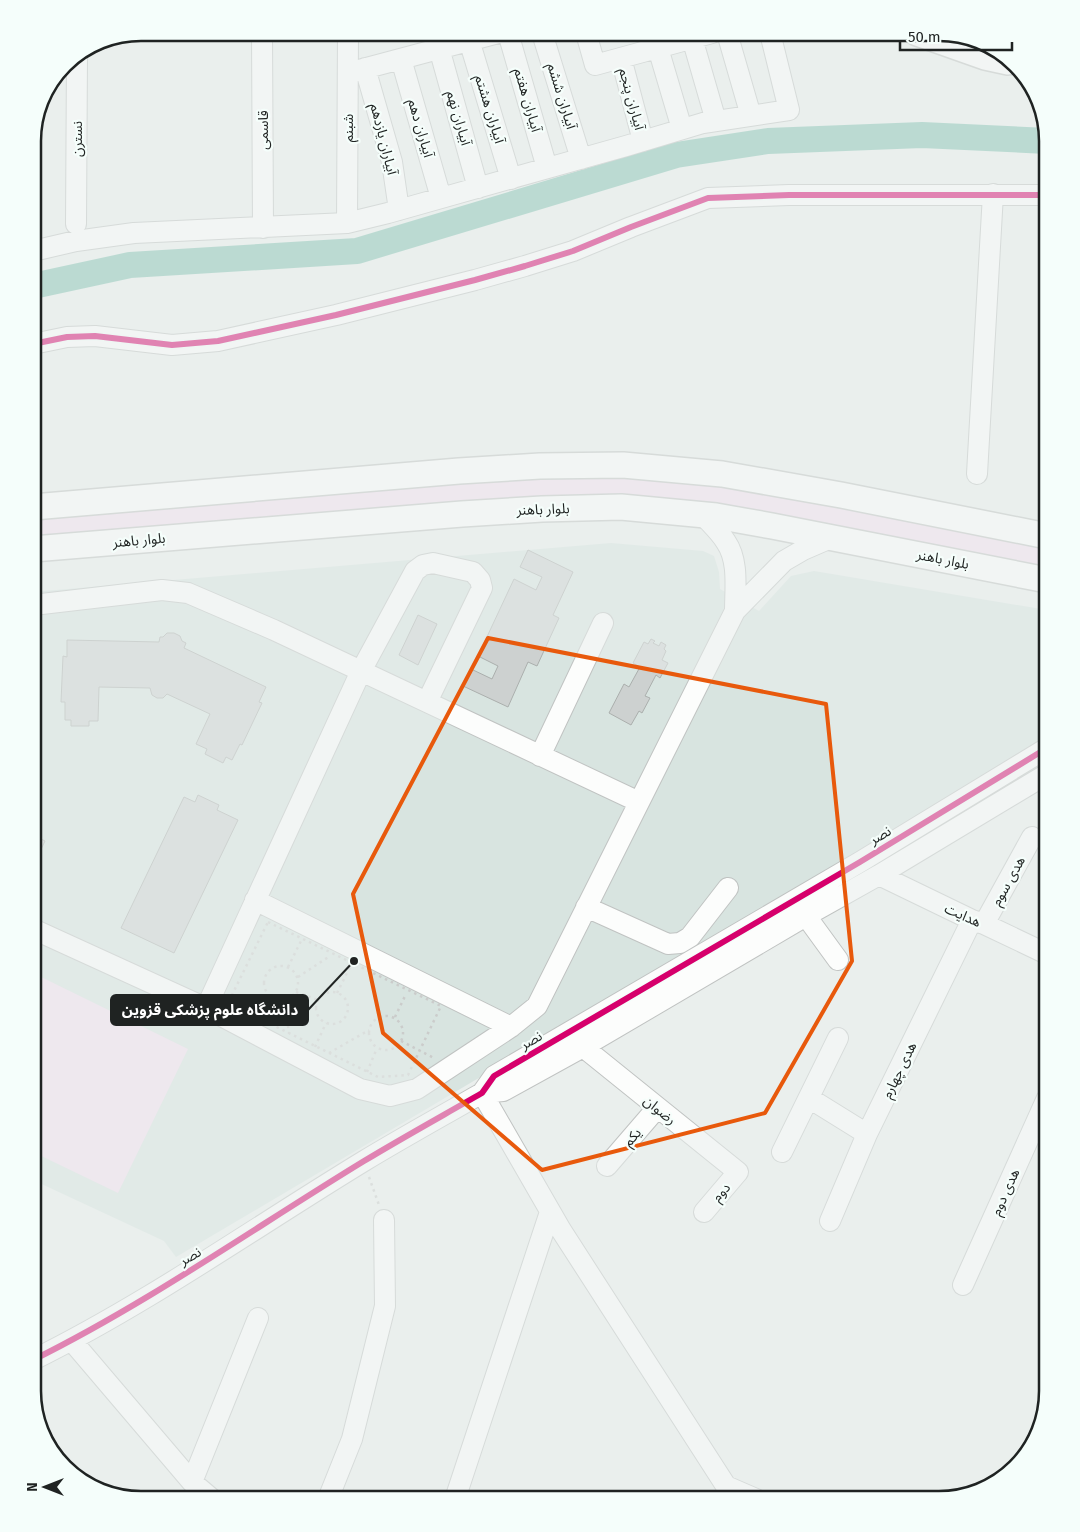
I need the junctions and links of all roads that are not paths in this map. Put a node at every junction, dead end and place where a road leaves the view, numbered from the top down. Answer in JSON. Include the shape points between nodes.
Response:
{"nodes":[{"id":1,"x":262,"y":41,"type":"edge"},
{"id":2,"x":350,"y":41,"type":"edge"},
{"id":3,"x":465,"y":41,"type":"edge"},
{"id":4,"x":469,"y":41,"type":"edge"},
{"id":5,"x":510,"y":41,"type":"edge"},
{"id":6,"x":544,"y":41,"type":"edge"},
{"id":7,"x":588,"y":41,"type":"edge"},
{"id":8,"x":682,"y":41,"type":"edge"},
{"id":9,"x":693,"y":41,"type":"edge"},
{"id":10,"x":729,"y":41,"type":"edge"},
{"id":11,"x":772,"y":41,"type":"edge"},
{"id":12,"x":940,"y":41,"type":"edge"},
{"id":13,"x":439,"y":48,"type":"junction"},
{"id":14,"x":658,"y":48,"type":"junction"},
{"id":15,"x":621,"y":58,"type":"junction"},
{"id":16,"x":401,"y":59,"type":"junction"},
{"id":17,"x":996,"y":59,"type":"edge"},
{"id":18,"x":77,"y":65,"type":"edge"},
{"id":19,"x":357,"y":70,"type":"junction"},
{"id":20,"x":751,"y":116,"type":"junction"},
{"id":21,"x":716,"y":121,"type":"junction"},
{"id":22,"x":682,"y":129,"type":"junction"},
{"id":23,"x":644,"y":141,"type":"junction"},
{"id":24,"x":581,"y":159,"type":"junction"},
{"id":25,"x":547,"y":168,"type":"junction"},
{"id":26,"x":511,"y":178,"type":"junction"},
{"id":27,"x":478,"y":188,"type":"junction"},
{"id":28,"x":993,"y":194,"type":"junction"},
{"id":29,"x":1039,"y":195,"type":"edge"},
{"id":30,"x":441,"y":198,"type":"junction"},
{"id":31,"x":399,"y":210,"type":"junction"},
{"id":32,"x":347,"y":223,"type":"junction"},
{"id":33,"x":76,"y":224,"type":"dead end"},
{"id":34,"x":264,"y":228,"type":"junction"},
{"id":35,"x":41,"y":249,"type":"edge"},
{"id":36,"x":41,"y":342,"type":"edge"},
{"id":37,"x":977,"y":474,"type":"dead end"},
{"id":38,"x":41,"y":506,"type":"edge"},
{"id":39,"x":703,"y":515,"type":"junction"},
{"id":40,"x":1039,"y":534,"type":"edge"},
{"id":41,"x":833,"y":537,"type":"junction"},
{"id":42,"x":41,"y":548,"type":"edge"},
{"id":43,"x":1039,"y":578,"type":"edge"},
{"id":44,"x":41,"y":604,"type":"edge"},
{"id":45,"x":735,"y":611,"type":"junction"},
{"id":46,"x":603,"y":622,"type":"dead end"},
{"id":47,"x":361,"y":671,"type":"junction"},
{"id":48,"x":427,"y":702,"type":"junction"},
{"id":49,"x":1039,"y":753,"type":"edge"},
{"id":50,"x":540,"y":756,"type":"junction"},
{"id":51,"x":1039,"y":779,"type":"edge"},
{"id":52,"x":639,"y":802,"type":"junction"},
{"id":53,"x":1032,"y":837,"type":"dead end"},
{"id":54,"x":879,"y":876,"type":"junction"},
{"id":55,"x":728,"y":888,"type":"dead end"},
{"id":56,"x":255,"y":900,"type":"junction"},
{"id":57,"x":586,"y":908,"type":"junction"},
{"id":58,"x":806,"y":916,"type":"junction"},
{"id":59,"x":978,"y":922,"type":"junction"},
{"id":60,"x":41,"y":933,"type":"edge"},
{"id":61,"x":1039,"y":950,"type":"edge"},
{"id":62,"x":838,"y":960,"type":"dead end"},
{"id":63,"x":206,"y":1008,"type":"junction"},
{"id":64,"x":511,"y":1026,"type":"junction"},
{"id":65,"x":838,"y":1038,"type":"dead end"},
{"id":66,"x":583,"y":1047,"type":"junction"},
{"id":67,"x":482,"y":1093,"type":"junction"},
{"id":68,"x":809,"y":1098,"type":"junction"},
{"id":69,"x":657,"y":1108,"type":"junction"},
{"id":70,"x":1039,"y":1118,"type":"edge"},
{"id":71,"x":867,"y":1134,"type":"junction"},
{"id":72,"x":782,"y":1152,"type":"dead end"},
{"id":73,"x":607,"y":1166,"type":"dead end"},
{"id":74,"x":738,"y":1172,"type":"joint"},
{"id":75,"x":550,"y":1212,"type":"junction"},
{"id":76,"x":704,"y":1212,"type":"dead end"},
{"id":77,"x":384,"y":1220,"type":"road end"},
{"id":78,"x":830,"y":1221,"type":"dead end"},
{"id":79,"x":963,"y":1285,"type":"dead end"},
{"id":80,"x":258,"y":1318,"type":"dead end"},
{"id":81,"x":72,"y":1341,"type":"junction"},
{"id":82,"x":41,"y":1356,"type":"edge"},
{"id":83,"x":192,"y":1482,"type":"junction"},
{"id":84,"x":203,"y":1491,"type":"edge"},
{"id":85,"x":331,"y":1491,"type":"edge"},
{"id":86,"x":458,"y":1491,"type":"edge"},
{"id":87,"x":737,"y":1491,"type":"edge"}],
"edges":[{"from":1,"to":34,"type":"street","name":"قاسمی"},
{"from":2,"to":19,"type":"street","name":"شبنم"},
{"from":3,"to":13,"type":"street"},
{"from":4,"to":26,"type":"street","name":"آبیاران هشتم"},
{"from":5,"to":25,"type":"street","name":"آبیاران هفتم"},
{"from":6,"to":24,"type":"street","name":"آبیاران ششم"},
{"from":7,"to":15,"type":"street","via":[[595,65]]},
{"from":8,"to":14,"type":"street"},
{"from":9,"to":21,"type":"street"},
{"from":10,"to":20,"type":"street"},
{"from":11,"to":20,"type":"street","via":[[789,110]]},
{"from":12,"to":17,"type":"main road"},
{"from":13,"to":16,"type":"street"},
{"from":13,"to":27,"type":"street","name":"آبیاران نهم"},
{"from":14,"to":15,"type":"street"},
{"from":14,"to":22,"type":"street"},
{"from":15,"to":23,"type":"street","name":"آبیاران پنجم"},
{"from":16,"to":19,"type":"street"},
{"from":16,"to":30,"type":"street","name":"آبیاران دهم"},
{"from":18,"to":33,"type":"street","name":"نسترن"},
{"from":19,"to":31,"type":"street","name":"آبیاران یازدهم","via":[[392,162]]},
{"from":19,"to":32,"type":"street","name":"شبنم"},
{"from":20,"to":21,"type":"street"},
{"from":21,"to":22,"type":"street"},
{"from":22,"to":23,"type":"street"},
{"from":23,"to":24,"type":"street"},
{"from":24,"to":25,"type":"street"},
{"from":25,"to":26,"type":"street"},
{"from":26,"to":27,"type":"street"},
{"from":27,"to":30,"type":"street"},
{"from":28,"to":29,"type":"street"},
{"from":28,"to":36,"type":"street","via":[[708,198],[541,261],[336,315],[218,341],[172,345],[95,336]]},
{"from":28,"to":37,"type":"street"},
{"from":30,"to":31,"type":"street"},
{"from":31,"to":32,"type":"street"},
{"from":32,"to":34,"type":"street"},
{"from":34,"to":35,"type":"street","via":[[134,233]]},
{"from":38,"to":40,"type":"main road","via":[[459,471],[623,465],[722,474]]},
{"from":39,"to":41,"type":"main road","name":"بلوار باهنر"},
{"from":39,"to":42,"type":"main road","name":"بلوار باهنر","via":[[621,508],[542,509]]},
{"from":39,"to":45,"type":"street","via":[[719,531],[733,557]]},
{"from":41,"to":43,"type":"main road","name":"بلوار باهنر"},
{"from":41,"to":45,"type":"street","via":[[784,561]]},
{"from":44,"to":47,"type":"street","via":[[162,590],[188,593]]},
{"from":45,"to":52,"type":"street"},
{"from":46,"to":50,"type":"street"},
{"from":47,"to":48,"type":"street"},
{"from":47,"to":48,"type":"street","via":[[415,571],[433,563],[473,572],[482,588]]},
{"from":47,"to":56,"type":"street"},
{"from":48,"to":50,"type":"street"},
{"from":49,"to":67,"type":"street","name":"نصر","via":[[494,1076]]},
{"from":50,"to":52,"type":"street"},
{"from":51,"to":54,"type":"street","name":"نصر"},
{"from":52,"to":57,"type":"street"},
{"from":53,"to":59,"type":"street","name":"هدی سوم"},
{"from":54,"to":58,"type":"street","name":"نصر"},
{"from":54,"to":59,"type":"street","name":"هدایت"},
{"from":55,"to":57,"type":"street","via":[[690,937],[680,943],[668,944]]},
{"from":56,"to":63,"type":"street"},
{"from":56,"to":64,"type":"street","via":[[355,957]]},
{"from":57,"to":64,"type":"street","via":[[537,1006]]},
{"from":58,"to":62,"type":"street"},
{"from":58,"to":66,"type":"street","name":"نصر"},
{"from":59,"to":61,"type":"street","name":"هدایت"},
{"from":59,"to":71,"type":"street","name":"هدی چهارم"},
{"from":60,"to":63,"type":"street"},
{"from":63,"to":64,"type":"street","via":[[259,1027],[390,1096],[417,1089]]},
{"from":65,"to":68,"type":"street"},
{"from":66,"to":67,"type":"street","name":"نصر","via":[[503,1091]]},
{"from":66,"to":69,"type":"street","name":"رضوان"},
{"from":67,"to":75,"type":"street"},
{"from":67,"to":81,"type":"street","name":"نصر"},
{"from":68,"to":71,"type":"street"},
{"from":68,"to":72,"type":"street"},
{"from":69,"to":73,"type":"street","name":"یکم"},
{"from":69,"to":74,"type":"street","name":"رضوان"},
{"from":70,"to":79,"type":"street","name":"هدی دوم"},
{"from":71,"to":78,"type":"street","name":"هدی چهارم"},
{"from":74,"to":76,"type":"street","name":"دوم"},
{"from":75,"to":86,"type":"street"},
{"from":75,"to":87,"type":"street","via":[[726,1486]]},
{"from":77,"to":85,"type":"street","via":[[385,1306],[352,1439]]},
{"from":80,"to":83,"type":"street"},
{"from":81,"to":82,"type":"street","name":"نصر"},
{"from":81,"to":83,"type":"street"},
{"from":83,"to":84,"type":"street"}]}
